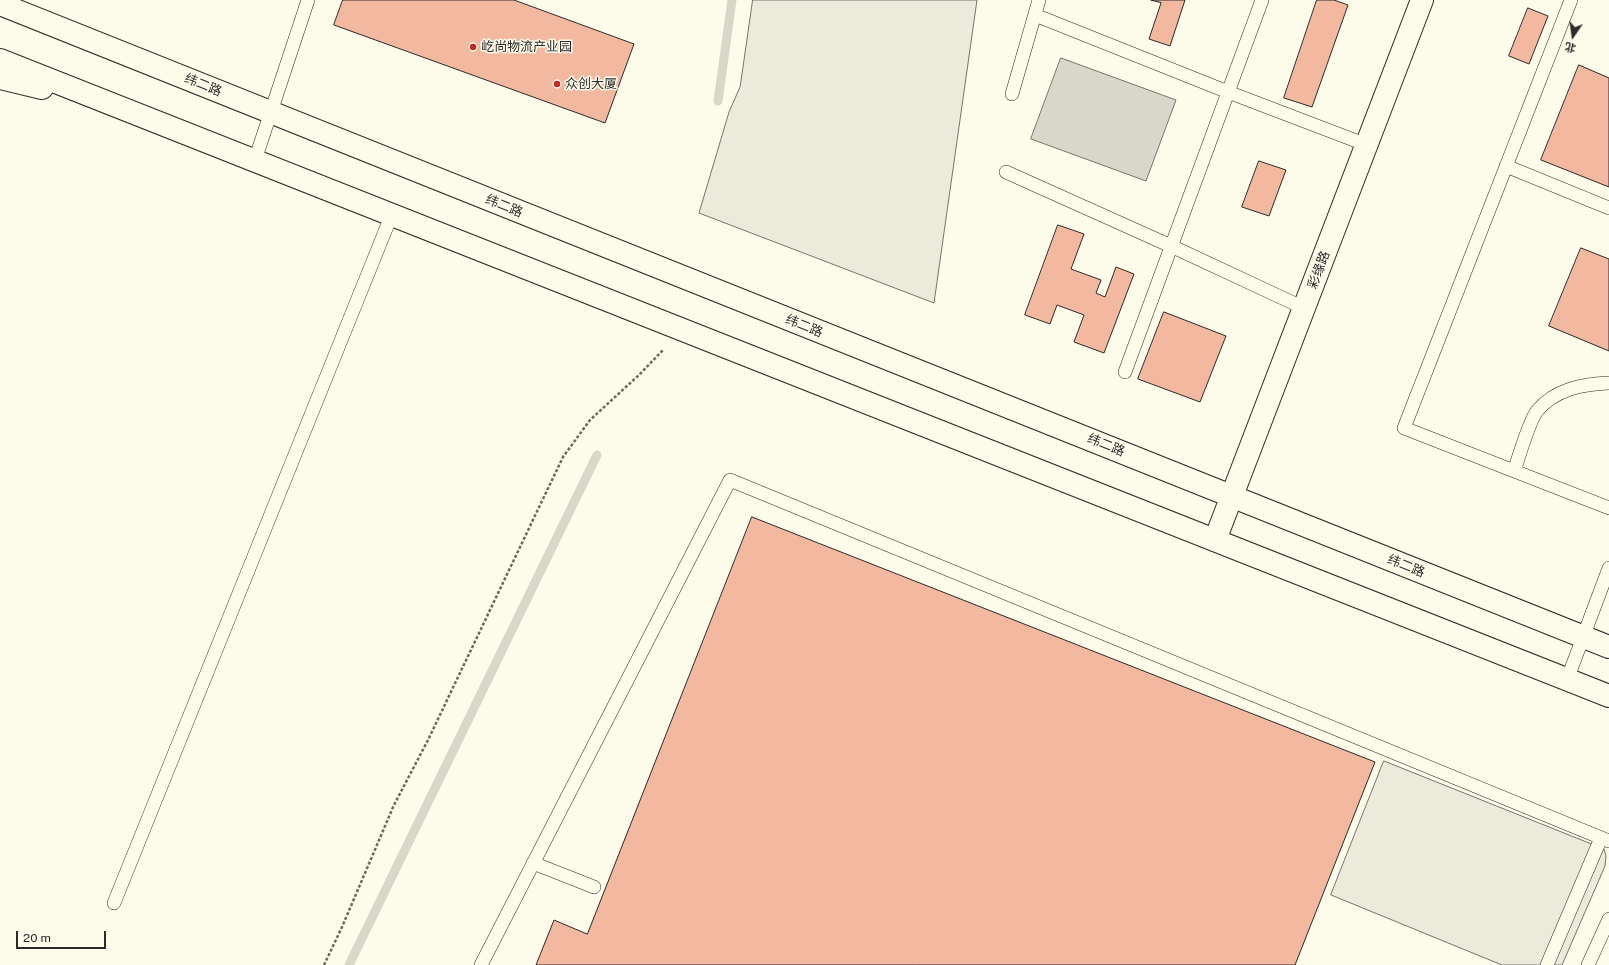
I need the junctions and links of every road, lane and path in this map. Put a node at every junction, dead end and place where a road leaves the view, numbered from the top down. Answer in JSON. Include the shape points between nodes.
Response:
{"nodes":[{"id":1,"x":26,"y":0,"type":"edge"},
{"id":2,"x":308,"y":0,"type":"edge"},
{"id":3,"x":1039,"y":0,"type":"edge"},
{"id":4,"x":1262,"y":0,"type":"edge"},
{"id":5,"x":1422,"y":0,"type":"edge"},
{"id":6,"x":1571,"y":0,"type":"edge"},
{"id":7,"x":0,"y":4,"type":"edge"},
{"id":8,"x":1035,"y":16,"type":"junction"},
{"id":9,"x":0,"y":60,"type":"edge"},
{"id":10,"x":0,"y":78,"type":"edge"},
{"id":11,"x":198,"y":83,"type":"junction"},
{"id":12,"x":1228,"y":92,"type":"junction"},
{"id":13,"x":1012,"y":94,"type":"dead end"},
{"id":14,"x":120,"y":107,"type":"junction"},
{"id":15,"x":271,"y":112,"type":"junction"},
{"id":16,"x":1367,"y":145,"type":"junction"},
{"id":17,"x":255,"y":160,"type":"junction"},
{"id":18,"x":1506,"y":166,"type":"junction"},
{"id":19,"x":1006,"y":172,"type":"dead end"},
{"id":20,"x":1609,"y":208,"type":"edge"},
{"id":21,"x":392,"y":214,"type":"junction"},
{"id":22,"x":1171,"y":246,"type":"junction"},
{"id":23,"x":1304,"y":308,"type":"junction"},
{"id":24,"x":683,"y":329,"type":"junction"},
{"id":25,"x":1125,"y":372,"type":"dead end"},
{"id":26,"x":1609,"y":383,"type":"edge"},
{"id":27,"x":1514,"y":471,"type":"junction"},
{"id":28,"x":1233,"y":496,"type":"junction"},
{"id":29,"x":1609,"y":508,"type":"edge"},
{"id":30,"x":1216,"y":540,"type":"junction"},
{"id":31,"x":1609,"y":568,"type":"edge"},
{"id":32,"x":1583,"y":637,"type":"junction"},
{"id":33,"x":1609,"y":647,"type":"edge"},
{"id":34,"x":1567,"y":680,"type":"junction"},
{"id":35,"x":1609,"y":696,"type":"edge"},
{"id":36,"x":1605,"y":840,"type":"edge"},
{"id":37,"x":534,"y":863,"type":"junction"},
{"id":38,"x":594,"y":887,"type":"dead end"},
{"id":39,"x":114,"y":903,"type":"dead end"},
{"id":40,"x":1609,"y":919,"type":"edge"},
{"id":41,"x":324,"y":965,"type":"edge"},
{"id":42,"x":481,"y":965,"type":"edge"},
{"id":43,"x":1547,"y":965,"type":"edge"},
{"id":44,"x":1588,"y":965,"type":"edge"}],
"edges":[{"from":1,"to":11,"type":"street"},
{"from":2,"to":15,"type":"lane"},
{"from":3,"to":8,"type":"lane"},
{"from":4,"to":12,"type":"lane"},
{"from":5,"to":16,"type":"street","name":"彩缘路"},
{"from":6,"to":18,"type":"lane"},
{"from":7,"to":11,"type":"street","name":"纬二路"},
{"from":8,"to":12,"type":"lane"},
{"from":8,"to":13,"type":"lane"},
{"from":9,"to":14,"type":"street"},
{"from":10,"to":14,"type":"street"},
{"from":11,"to":15,"type":"street","name":"纬二路"},
{"from":12,"to":16,"type":"lane"},
{"from":12,"to":22,"type":"lane"},
{"from":14,"to":17,"type":"street"},
{"from":15,"to":17,"type":"lane"},
{"from":15,"to":28,"type":"street","name":"纬二路"},
{"from":16,"to":23,"type":"street","name":"彩缘路"},
{"from":17,"to":21,"type":"street"},
{"from":18,"to":20,"type":"lane"},
{"from":18,"to":27,"type":"lane","via":[[1404,428]]},
{"from":19,"to":22,"type":"lane"},
{"from":21,"to":24,"type":"street"},
{"from":21,"to":39,"type":"lane"},
{"from":22,"to":23,"type":"lane"},
{"from":22,"to":25,"type":"lane"},
{"from":23,"to":28,"type":"street","name":"彩缘路"},
{"from":24,"to":30,"type":"street"},
{"from":24,"to":41,"type":"path","via":[[639,375],[590,420],[563,457],[428,740],[394,805]]},
{"from":26,"to":27,"type":"lane","via":[[1577,386],[1555,395],[1537,411]]},
{"from":27,"to":29,"type":"lane"},
{"from":28,"to":30,"type":"street","name":"彩缘路"},
{"from":28,"to":32,"type":"street","name":"纬二路"},
{"from":30,"to":34,"type":"street"},
{"from":31,"to":32,"type":"lane"},
{"from":32,"to":33,"type":"street","name":"纬二路"},
{"from":32,"to":34,"type":"lane"},
{"from":34,"to":35,"type":"street"},
{"from":36,"to":37,"type":"lane","via":[[730,480]]},
{"from":36,"to":43,"type":"lane"},
{"from":37,"to":38,"type":"lane"},
{"from":37,"to":42,"type":"lane"},
{"from":40,"to":44,"type":"lane"}]}
